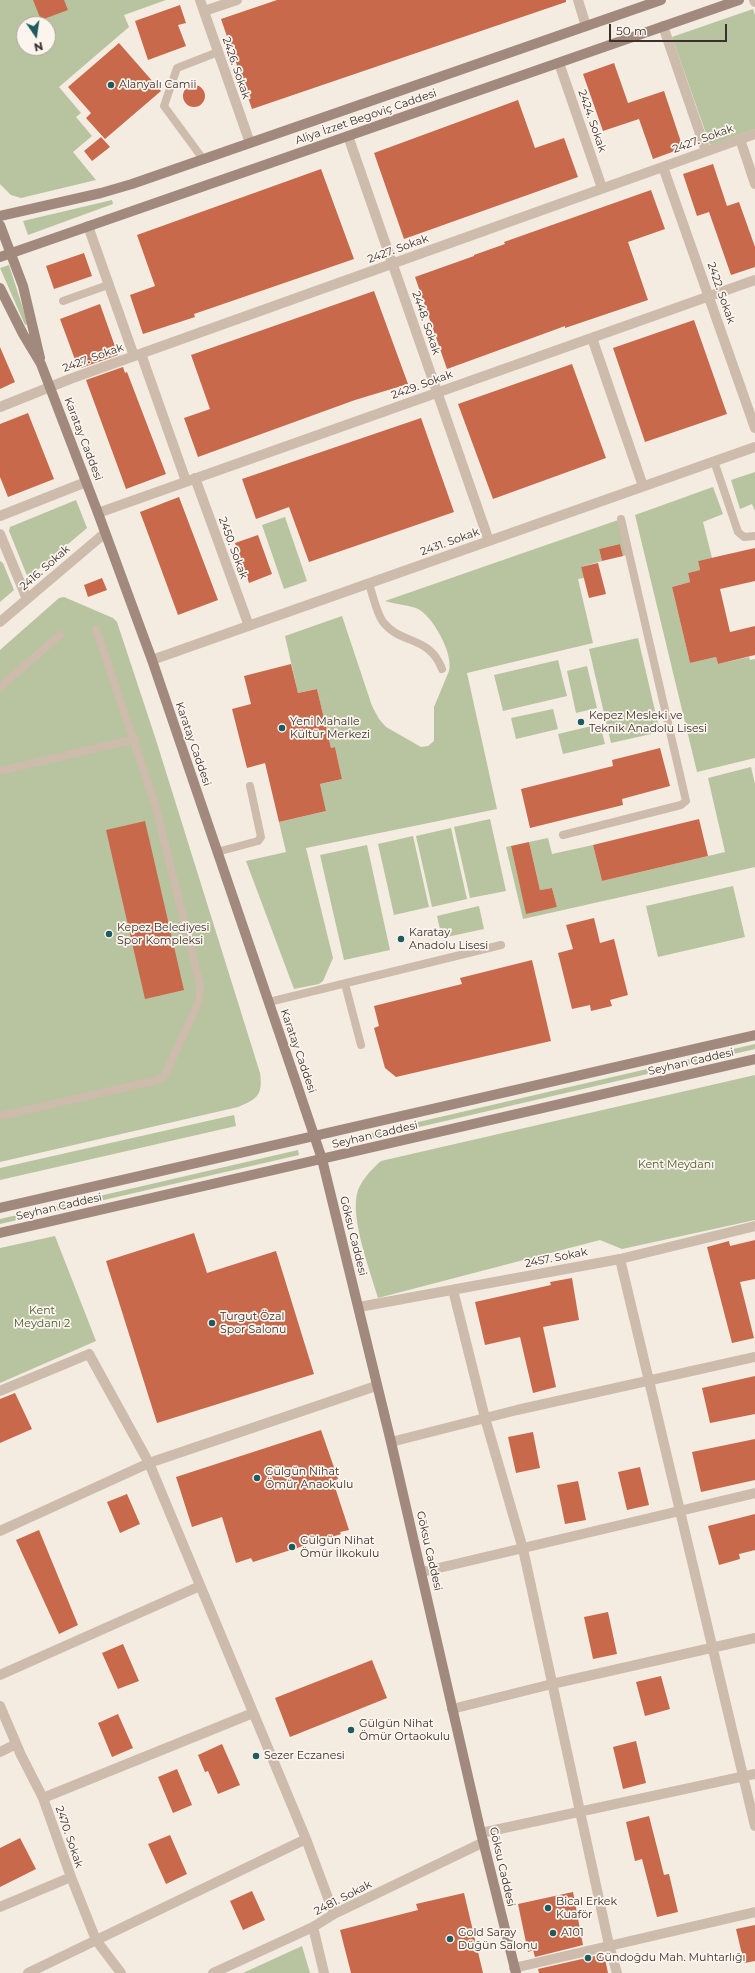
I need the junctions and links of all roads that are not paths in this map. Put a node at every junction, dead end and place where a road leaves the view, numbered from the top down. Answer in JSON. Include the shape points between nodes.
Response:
{"nodes":[{"id":1,"x":200,"y":0,"type":"edge"},
{"id":2,"x":237,"y":0,"type":"edge"},
{"id":3,"x":578,"y":0,"type":"edge"},
{"id":4,"x":661,"y":0,"type":"edge"},
{"id":5,"x":739,"y":0,"type":"edge"},
{"id":6,"x":204,"y":11,"type":"junction"},
{"id":7,"x":586,"y":26,"type":"junction"},
{"id":8,"x":663,"y":26,"type":"junction"},
{"id":9,"x":218,"y":52,"type":"junction"},
{"id":10,"x":559,"y":62,"type":"junction"},
{"id":11,"x":755,"y":134,"type":"edge"},
{"id":12,"x":348,"y":136,"type":"junction"},
{"id":13,"x":740,"y":139,"type":"junction"},
{"id":14,"x":250,"y":143,"type":"junction"},
{"id":15,"x":706,"y":151,"type":"junction"},
{"id":16,"x":203,"y":159,"type":"junction"},
{"id":17,"x":663,"y":167,"type":"junction"},
{"id":18,"x":755,"y":184,"type":"edge"},
{"id":19,"x":602,"y":188,"type":"junction"},
{"id":20,"x":0,"y":216,"type":"edge"},
{"id":21,"x":0,"y":226,"type":"edge"},
{"id":22,"x":88,"y":226,"type":"junction"},
{"id":23,"x":11,"y":253,"type":"junction"},
{"id":24,"x":0,"y":257,"type":"edge"},
{"id":25,"x":392,"y":264,"type":"junction"},
{"id":26,"x":755,"y":280,"type":"edge"},
{"id":27,"x":108,"y":285,"type":"junction"},
{"id":28,"x":0,"y":288,"type":"edge"},
{"id":29,"x":709,"y":296,"type":"junction"},
{"id":30,"x":63,"y":301,"type":"dead end"},
{"id":31,"x":592,"y":338,"type":"junction"},
{"id":32,"x":137,"y":355,"type":"junction"},
{"id":33,"x":41,"y":364,"type":"junction"},
{"id":34,"x":50,"y":387,"type":"junction"},
{"id":35,"x":437,"y":392,"type":"junction"},
{"id":36,"x":0,"y":407,"type":"edge"},
{"id":37,"x":755,"y":428,"type":"edge"},
{"id":38,"x":755,"y":446,"type":"edge"},
{"id":39,"x":714,"y":461,"type":"junction"},
{"id":40,"x":191,"y":480,"type":"junction"},
{"id":41,"x":86,"y":482,"type":"junction"},
{"id":42,"x":644,"y":486,"type":"junction"},
{"id":43,"x":98,"y":513,"type":"junction"},
{"id":44,"x":0,"y":516,"type":"edge"},
{"id":45,"x":622,"y":519,"type":"dead end"},
{"id":46,"x":105,"y":533,"type":"junction"},
{"id":47,"x":0,"y":534,"type":"edge"},
{"id":48,"x":755,"y":536,"type":"edge"},
{"id":49,"x":489,"y":541,"type":"junction"},
{"id":50,"x":3,"y":551,"type":"edge"},
{"id":51,"x":369,"y":584,"type":"junction"},
{"id":52,"x":27,"y":599,"type":"junction"},
{"id":53,"x":0,"y":622,"type":"edge"},
{"id":54,"x":249,"y":626,"type":"junction"},
{"id":55,"x":96,"y":628,"type":"dead end"},
{"id":56,"x":60,"y":634,"type":"dead end"},
{"id":57,"x":152,"y":660,"type":"junction"},
{"id":58,"x":442,"y":669,"type":"dead end"},
{"id":59,"x":0,"y":687,"type":"edge"},
{"id":60,"x":135,"y":740,"type":"junction"},
{"id":61,"x":0,"y":771,"type":"edge"},
{"id":62,"x":250,"y":786,"type":"dead end"},
{"id":63,"x":563,"y":835,"type":"dead end"},
{"id":64,"x":217,"y":852,"type":"junction"},
{"id":65,"x":501,"y":945,"type":"dead end"},
{"id":66,"x":345,"y":984,"type":"junction"},
{"id":67,"x":269,"y":1002,"type":"junction"},
{"id":68,"x":755,"y":1034,"type":"edge"},
{"id":69,"x":361,"y":1045,"type":"dead end"},
{"id":70,"x":755,"y":1059,"type":"edge"},
{"id":71,"x":0,"y":1116,"type":"edge"},
{"id":72,"x":314,"y":1136,"type":"junction"},
{"id":73,"x":322,"y":1159,"type":"junction"},
{"id":74,"x":0,"y":1208,"type":"edge"},
{"id":75,"x":755,"y":1226,"type":"edge"},
{"id":76,"x":0,"y":1233,"type":"edge"},
{"id":77,"x":620,"y":1259,"type":"junction"},
{"id":78,"x":453,"y":1290,"type":"junction"},
{"id":79,"x":359,"y":1307,"type":"junction"},
{"id":80,"x":755,"y":1357,"type":"edge"},
{"id":81,"x":649,"y":1380,"type":"junction"},
{"id":82,"x":376,"y":1386,"type":"junction"},
{"id":83,"x":0,"y":1392,"type":"edge"},
{"id":84,"x":485,"y":1418,"type":"junction"},
{"id":85,"x":391,"y":1442,"type":"junction"},
{"id":86,"x":149,"y":1463,"type":"junction"},
{"id":87,"x":755,"y":1493,"type":"edge"},
{"id":88,"x":679,"y":1512,"type":"junction"},
{"id":89,"x":0,"y":1531,"type":"edge"},
{"id":90,"x":522,"y":1549,"type":"junction"},
{"id":91,"x":422,"y":1572,"type":"junction"},
{"id":92,"x":200,"y":1586,"type":"junction"},
{"id":93,"x":755,"y":1638,"type":"edge"},
{"id":94,"x":712,"y":1647,"type":"junction"},
{"id":95,"x":0,"y":1675,"type":"edge"},
{"id":96,"x":552,"y":1684,"type":"junction"},
{"id":97,"x":0,"y":1706,"type":"edge"},
{"id":98,"x":452,"y":1709,"type":"junction"},
{"id":99,"x":253,"y":1713,"type":"junction"},
{"id":100,"x":16,"y":1744,"type":"junction"},
{"id":101,"x":0,"y":1752,"type":"edge"},
{"id":102,"x":755,"y":1774,"type":"edge"},
{"id":103,"x":742,"y":1776,"type":"junction"},
{"id":104,"x":43,"y":1798,"type":"junction"},
{"id":105,"x":581,"y":1812,"type":"junction"},
{"id":106,"x":755,"y":1826,"type":"edge"},
{"id":107,"x":482,"y":1838,"type":"junction"},
{"id":108,"x":306,"y":1839,"type":"junction"},
{"id":109,"x":70,"y":1877,"type":"junction"},
{"id":110,"x":0,"y":1907,"type":"edge"},
{"id":111,"x":755,"y":1912,"type":"edge"},
{"id":112,"x":334,"y":1914,"type":"junction"},
{"id":113,"x":313,"y":1927,"type":"junction"},
{"id":114,"x":96,"y":1940,"type":"junction"},
{"id":115,"x":609,"y":1945,"type":"junction"},
{"id":116,"x":515,"y":1971,"type":"edge"},
{"id":117,"x":28,"y":1973,"type":"edge"},
{"id":118,"x":121,"y":1973,"type":"edge"},
{"id":119,"x":213,"y":1973,"type":"edge"},
{"id":120,"x":324,"y":1973,"type":"edge"},
{"id":121,"x":617,"y":1973,"type":"edge"}],
"edges":[{"from":1,"to":6,"type":"street","name":"2426. Sokak"},
{"from":2,"to":6,"type":"street"},
{"from":3,"to":7,"type":"street"},
{"from":4,"to":7,"type":"street"},
{"from":5,"to":8,"type":"street","name":"Aliya İzzet Begoviç Caddesi"},
{"from":6,"to":9,"type":"street","name":"2426. Sokak"},
{"from":7,"to":14,"type":"street"},
{"from":8,"to":10,"type":"street","name":"Aliya İzzet Begoviç Caddesi"},
{"from":8,"to":15,"type":"street"},
{"from":9,"to":14,"type":"street","name":"2426. Sokak"},
{"from":9,"to":16,"type":"lane","via":[[177,68],[164,106]]},
{"from":10,"to":12,"type":"street","name":"Aliya İzzet Begoviç Caddesi"},
{"from":10,"to":19,"type":"street","name":"2424. Sokak"},
{"from":11,"to":13,"type":"street","name":"2427. Sokak"},
{"from":12,"to":22,"type":"street","name":"Aliya İzzet Begoviç Caddesi"},
{"from":12,"to":25,"type":"street","name":"2448. Sokak"},
{"from":13,"to":15,"type":"street","name":"2427. Sokak"},
{"from":13,"to":18,"type":"street"},
{"from":14,"to":16,"type":"street"},
{"from":15,"to":17,"type":"street","name":"2427. Sokak"},
{"from":16,"to":20,"type":"street","via":[[101,193]]},
{"from":17,"to":19,"type":"street","name":"2427. Sokak"},
{"from":17,"to":29,"type":"street","name":"2422. Sokak"},
{"from":19,"to":25,"type":"street","name":"2427. Sokak"},
{"from":21,"to":23,"type":"street","name":"Karatay Caddesi"},
{"from":22,"to":23,"type":"street","name":"Aliya İzzet Begoviç Caddesi"},
{"from":22,"to":27,"type":"street","name":"2450. Sokak"},
{"from":23,"to":24,"type":"street","name":"Aliya İzzet Begoviç Caddesi"},
{"from":23,"to":33,"type":"street","name":"Karatay Caddesi","via":[[31,312]]},
{"from":25,"to":32,"type":"street","name":"2427. Sokak"},
{"from":25,"to":35,"type":"street","name":"2448. Sokak"},
{"from":26,"to":29,"type":"street","name":"2429. Sokak"},
{"from":27,"to":30,"type":"lane"},
{"from":27,"to":32,"type":"street","name":"2450. Sokak"},
{"from":28,"to":33,"type":"street","name":"Karatay Caddesi"},
{"from":29,"to":31,"type":"street","name":"2429. Sokak"},
{"from":29,"to":37,"type":"street","name":"2422. Sokak"},
{"from":31,"to":35,"type":"street","name":"2429. Sokak"},
{"from":31,"to":42,"type":"street"},
{"from":32,"to":34,"type":"street","name":"2427. Sokak"},
{"from":32,"to":40,"type":"street","name":"2450. Sokak"},
{"from":33,"to":34,"type":"street","name":"Karatay Caddesi"},
{"from":34,"to":36,"type":"street","name":"2427. Sokak"},
{"from":34,"to":41,"type":"street","name":"Karatay Caddesi"},
{"from":35,"to":40,"type":"street","name":"2429. Sokak"},
{"from":35,"to":49,"type":"street","name":"2448. Sokak"},
{"from":38,"to":39,"type":"street","name":"2431. Sokak"},
{"from":39,"to":42,"type":"street","name":"2431. Sokak"},
{"from":39,"to":48,"type":"lane","via":[[738,532],[744,537]]},
{"from":40,"to":43,"type":"street","name":"2429. Sokak"},
{"from":40,"to":54,"type":"street","name":"2450. Sokak"},
{"from":41,"to":43,"type":"street","name":"Karatay Caddesi"},
{"from":41,"to":44,"type":"street"},
{"from":42,"to":49,"type":"street","name":"2431. Sokak"},
{"from":43,"to":46,"type":"street","name":"Karatay Caddesi"},
{"from":45,"to":63,"type":"lane","via":[[686,801],[681,806]]},
{"from":46,"to":52,"type":"street","name":"2416. Sokak"},
{"from":46,"to":57,"type":"street","name":"Karatay Caddesi"},
{"from":47,"to":50,"type":"street"},
{"from":49,"to":51,"type":"street","name":"2431. Sokak"},
{"from":50,"to":52,"type":"street"},
{"from":51,"to":54,"type":"street","name":"2431. Sokak"},
{"from":51,"to":58,"type":"lane","via":[[382,621],[431,650],[438,658]]},
{"from":52,"to":53,"type":"street","name":"2416. Sokak"},
{"from":54,"to":57,"type":"street","name":"2431. Sokak"},
{"from":55,"to":60,"type":"lane"},
{"from":56,"to":59,"type":"lane"},
{"from":57,"to":64,"type":"street","name":"Karatay Caddesi"},
{"from":60,"to":61,"type":"lane"},
{"from":60,"to":71,"type":"lane","via":[[155,804],[200,985],[199,1000],[164,1077]]},
{"from":62,"to":64,"type":"lane","via":[[261,837],[258,841]]},
{"from":64,"to":67,"type":"street","name":"Karatay Caddesi"},
{"from":65,"to":66,"type":"lane"},
{"from":66,"to":67,"type":"lane"},
{"from":66,"to":69,"type":"lane"},
{"from":67,"to":72,"type":"street","name":"Karatay Caddesi"},
{"from":68,"to":72,"type":"street","name":"Seyhan Caddesi"},
{"from":70,"to":73,"type":"street","name":"Seyhan Caddesi"},
{"from":72,"to":73,"type":"street","name":"Göksu Caddesi"},
{"from":72,"to":74,"type":"street","name":"Seyhan Caddesi"},
{"from":73,"to":76,"type":"street","name":"Seyhan Caddesi"},
{"from":73,"to":79,"type":"street","name":"Göksu Caddesi"},
{"from":75,"to":77,"type":"street","name":"2457. Sokak"},
{"from":77,"to":78,"type":"street","name":"2457. Sokak"},
{"from":77,"to":81,"type":"street"},
{"from":78,"to":79,"type":"street","name":"2457. Sokak"},
{"from":78,"to":84,"type":"street"},
{"from":79,"to":82,"type":"street","name":"Göksu Caddesi"},
{"from":80,"to":81,"type":"street"},
{"from":81,"to":84,"type":"street"},
{"from":81,"to":88,"type":"street"},
{"from":82,"to":85,"type":"street","name":"Göksu Caddesi"},
{"from":82,"to":86,"type":"street"},
{"from":83,"to":86,"type":"street","via":[[89,1354]]},
{"from":84,"to":85,"type":"street"},
{"from":84,"to":90,"type":"street"},
{"from":85,"to":91,"type":"street","name":"Göksu Caddesi"},
{"from":86,"to":89,"type":"street"},
{"from":86,"to":92,"type":"street"},
{"from":87,"to":88,"type":"street"},
{"from":88,"to":90,"type":"street"},
{"from":88,"to":94,"type":"street"},
{"from":90,"to":91,"type":"street"},
{"from":90,"to":96,"type":"street"},
{"from":91,"to":98,"type":"street","name":"Göksu Caddesi"},
{"from":92,"to":95,"type":"street"},
{"from":92,"to":99,"type":"street"},
{"from":93,"to":94,"type":"street"},
{"from":94,"to":96,"type":"street"},
{"from":94,"to":103,"type":"street"},
{"from":96,"to":98,"type":"street"},
{"from":96,"to":105,"type":"street"},
{"from":97,"to":100,"type":"street","name":"2470. Sokak"},
{"from":98,"to":107,"type":"street","name":"Göksu Caddesi"},
{"from":99,"to":104,"type":"street"},
{"from":99,"to":108,"type":"street"},
{"from":100,"to":101,"type":"street"},
{"from":100,"to":104,"type":"street","name":"2470. Sokak"},
{"from":102,"to":103,"type":"street","name":"2481. Sokak"},
{"from":103,"to":105,"type":"street","name":"2481. Sokak"},
{"from":103,"to":106,"type":"street"},
{"from":104,"to":109,"type":"street","name":"2470. Sokak"},
{"from":105,"to":107,"type":"street","name":"2481. Sokak"},
{"from":105,"to":115,"type":"street"},
{"from":107,"to":112,"type":"street","name":"2481. Sokak"},
{"from":107,"to":116,"type":"street","name":"Göksu Caddesi"},
{"from":108,"to":112,"type":"street"},
{"from":108,"to":114,"type":"street"},
{"from":109,"to":110,"type":"street"},
{"from":109,"to":114,"type":"street","name":"2470. Sokak"},
{"from":111,"to":115,"type":"street"},
{"from":112,"to":113,"type":"street","name":"2481. Sokak"},
{"from":113,"to":119,"type":"street","name":"2481. Sokak"},
{"from":113,"to":120,"type":"street"},
{"from":114,"to":117,"type":"street"},
{"from":114,"to":118,"type":"street","name":"2470. Sokak"},
{"from":115,"to":116,"type":"street"},
{"from":115,"to":121,"type":"street"}]}
